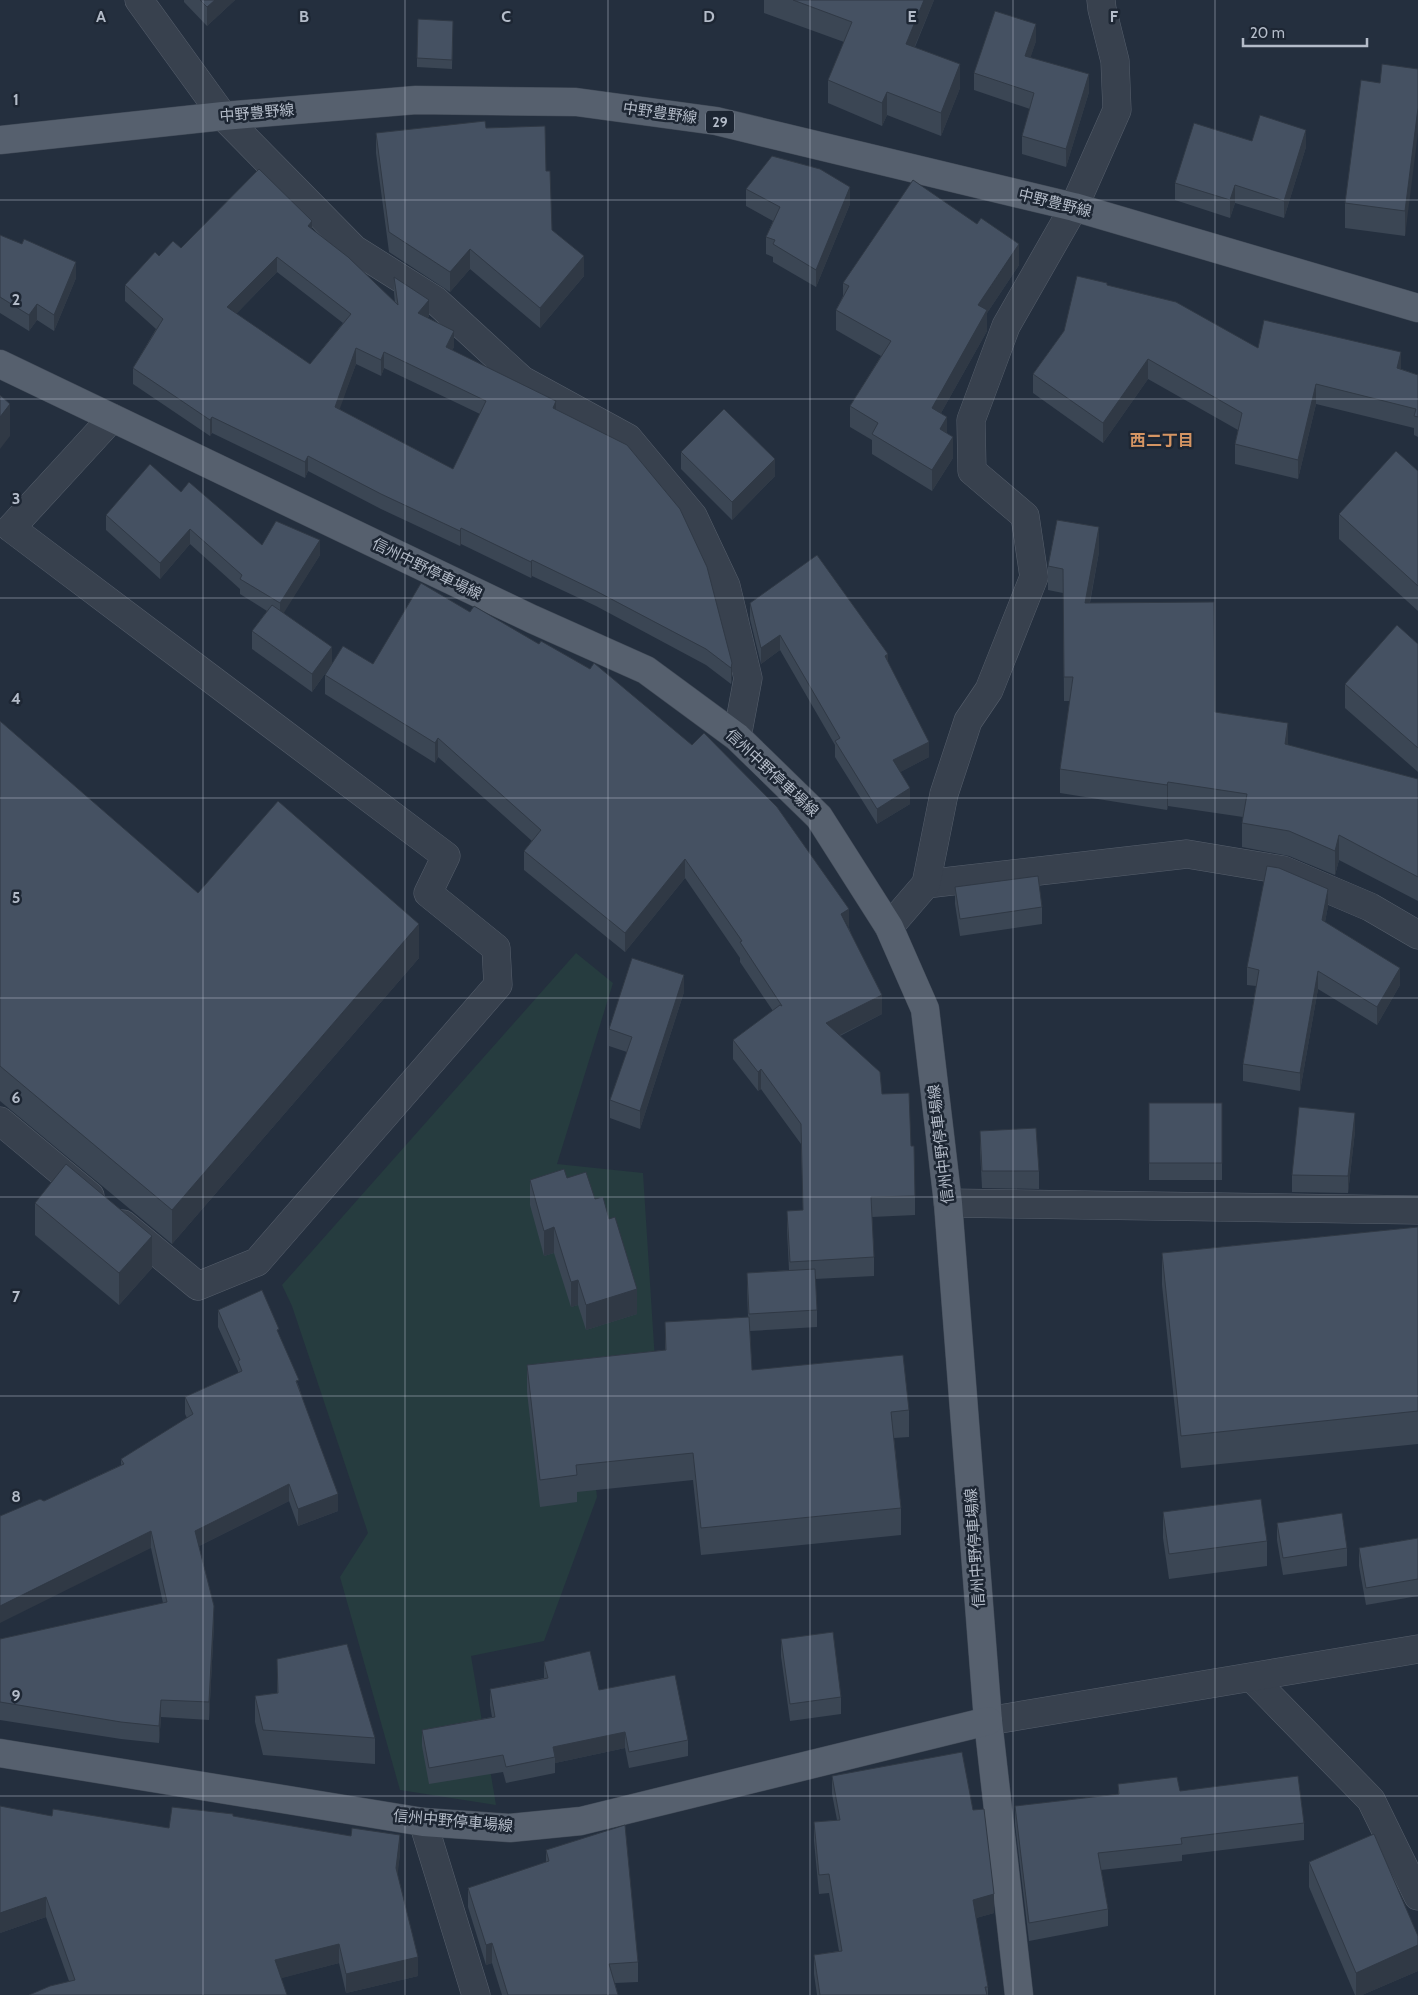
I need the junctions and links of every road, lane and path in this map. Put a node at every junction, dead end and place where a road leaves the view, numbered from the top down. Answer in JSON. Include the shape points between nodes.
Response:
{"nodes":[{"id":1,"x":139,"y":0,"type":"edge"},
{"id":2,"x":1101,"y":0,"type":"edge"},
{"id":3,"x":222,"y":116,"type":"junction"},
{"id":4,"x":0,"y":140,"type":"edge"},
{"id":5,"x":1074,"y":207,"type":"junction"},
{"id":6,"x":1418,"y":308,"type":"edge"},
{"id":7,"x":0,"y":364,"type":"edge"},
{"id":8,"x":112,"y":418,"type":"junction"},
{"id":9,"x":736,"y":737,"type":"junction"},
{"id":10,"x":926,"y":884,"type":"junction"},
{"id":11,"x":889,"y":927,"type":"junction"},
{"id":12,"x":1418,"y":935,"type":"edge"},
{"id":13,"x":0,"y":1121,"type":"edge"},
{"id":14,"x":948,"y":1203,"type":"junction"},
{"id":15,"x":1418,"y":1210,"type":"edge"},
{"id":16,"x":1418,"y":1649,"type":"edge"},
{"id":17,"x":1252,"y":1678,"type":"junction"},
{"id":18,"x":988,"y":1721,"type":"junction"},
{"id":19,"x":0,"y":1753,"type":"edge"},
{"id":20,"x":423,"y":1822,"type":"junction"},
{"id":21,"x":1418,"y":1896,"type":"edge"},
{"id":22,"x":476,"y":1995,"type":"edge"},
{"id":23,"x":1018,"y":1995,"type":"edge"}],
"edges":[{"from":1,"to":3,"type":"street"},
{"from":2,"to":5,"type":"street","via":[[1115,61],[1117,110]]},
{"from":3,"to":4,"type":"main road","name":"中野豊野線","number":"29"},
{"from":3,"to":5,"type":"main road","name":"中野豊野線","number":"29","via":[[416,100],[576,102],[716,121]]},
{"from":3,"to":9,"type":"street","via":[[354,249],[434,300],[522,380],[628,438],[694,516],[726,586],[748,678]]},
{"from":5,"to":6,"type":"main road","name":"中野豊野線","number":"29"},
{"from":5,"to":10,"type":"street","via":[[1006,326],[971,420],[972,472],[1025,516],[1034,576],[989,690],[968,721],[944,794]]},
{"from":7,"to":8,"type":"main road","name":"信州中野停車場線"},
{"from":8,"to":9,"type":"main road","name":"信州中野停車場線","via":[[532,620],[646,670]]},
{"from":8,"to":13,"type":"street","via":[[11,528],[446,856],[428,893],[496,948],[498,985],[257,1262],[198,1286]]},
{"from":9,"to":11,"type":"main road","name":"信州中野停車場線","via":[[819,817]]},
{"from":10,"to":11,"type":"street"},
{"from":10,"to":12,"type":"street","via":[[1187,854],[1283,870],[1370,907]]},
{"from":11,"to":14,"type":"main road","name":"信州中野停車場線","via":[[925,1009]]},
{"from":14,"to":15,"type":"street"},
{"from":14,"to":18,"type":"main road","name":"信州中野停車場線"},
{"from":16,"to":17,"type":"street"},
{"from":17,"to":18,"type":"street"},
{"from":17,"to":21,"type":"street","via":[[1371,1800]]},
{"from":18,"to":20,"type":"main road","name":"信州中野停車場線","via":[[581,1821],[510,1828]]},
{"from":18,"to":23,"type":"main road","name":"信州中野停車場線"},
{"from":19,"to":20,"type":"main road","name":"信州中野停車場線"},
{"from":20,"to":22,"type":"street"}]}
